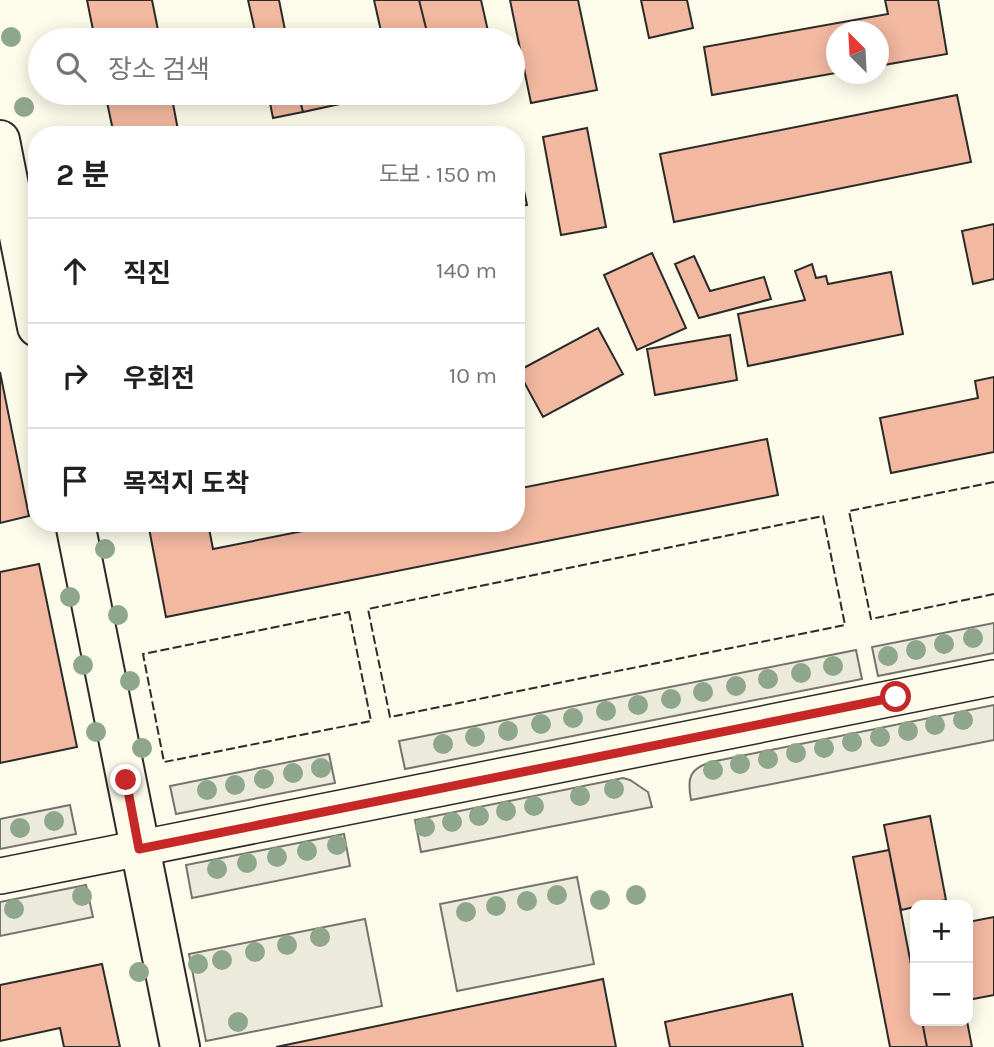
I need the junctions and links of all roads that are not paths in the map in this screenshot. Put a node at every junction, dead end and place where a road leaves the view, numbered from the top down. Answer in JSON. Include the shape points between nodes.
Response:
{"nodes":[{"id":1,"x":0,"y":140,"type":"edge"},
{"id":2,"x":28,"y":282,"type":"edge"},
{"id":3,"x":77,"y":532,"type":"edge"},
{"id":4,"x":994,"y":678,"type":"edge"},
{"id":5,"x":139,"y":849,"type":"junction"},
{"id":6,"x":0,"y":876,"type":"edge"},
{"id":7,"x":180,"y":1047,"type":"edge"}],
"edges":[{"from":1,"to":2,"type":"street"},
{"from":3,"to":5,"type":"street"},
{"from":4,"to":5,"type":"street"},
{"from":5,"to":6,"type":"street"},
{"from":5,"to":7,"type":"street"}]}
